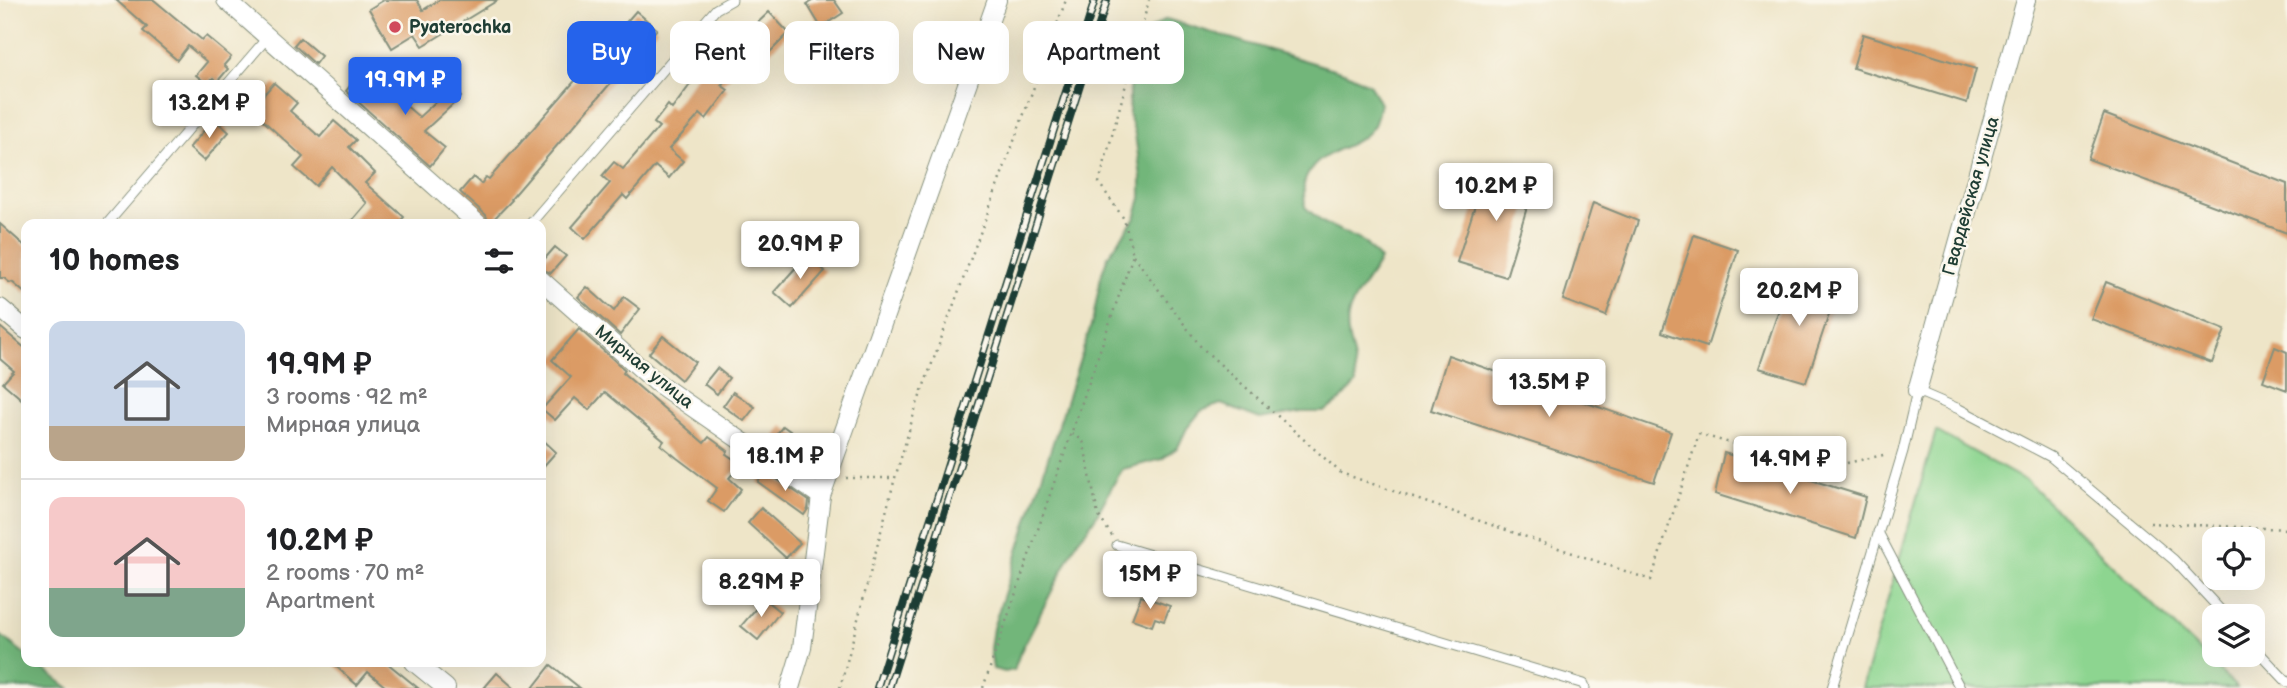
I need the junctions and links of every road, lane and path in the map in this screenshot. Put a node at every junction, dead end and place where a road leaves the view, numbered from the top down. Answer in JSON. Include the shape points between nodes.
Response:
{"nodes":[{"id":1,"x":226,"y":0,"type":"edge"},
{"id":2,"x":997,"y":0,"type":"edge"},
{"id":3,"x":1066,"y":0,"type":"edge"},
{"id":4,"x":1149,"y":0,"type":"edge"},
{"id":5,"x":2026,"y":0,"type":"edge"},
{"id":6,"x":728,"y":1,"type":"edge"},
{"id":7,"x":267,"y":38,"type":"junction"},
{"id":8,"x":111,"y":219,"type":"edge"},
{"id":9,"x":472,"y":219,"type":"edge"},
{"id":10,"x":534,"y":219,"type":"edge"},
{"id":11,"x":1133,"y":255,"type":"junction"},
{"id":12,"x":546,"y":284,"type":"edge"},
{"id":13,"x":0,"y":308,"type":"edge"},
{"id":14,"x":21,"y":325,"type":"edge"},
{"id":15,"x":1917,"y":391,"type":"junction"},
{"id":16,"x":1072,"y":434,"type":"junction"},
{"id":17,"x":1903,"y":451,"type":"junction"},
{"id":18,"x":828,"y":478,"type":"junction"},
{"id":19,"x":895,"y":478,"type":"junction"},
{"id":20,"x":821,"y":496,"type":"junction"},
{"id":21,"x":2129,"y":522,"type":"junction"},
{"id":22,"x":2287,"y":529,"type":"edge"},
{"id":23,"x":1878,"y":532,"type":"junction"},
{"id":24,"x":1117,"y":545,"type":"joint"},
{"id":25,"x":2215,"y":604,"type":"edge"},
{"id":26,"x":2265,"y":659,"type":"edge"},
{"id":27,"x":420,"y":667,"type":"edge"},
{"id":28,"x":2287,"y":682,"type":"edge"},
{"id":29,"x":446,"y":688,"type":"edge"},
{"id":30,"x":790,"y":688,"type":"edge"},
{"id":31,"x":840,"y":688,"type":"edge"},
{"id":32,"x":983,"y":688,"type":"edge"},
{"id":33,"x":1585,"y":688,"type":"edge"},
{"id":34,"x":1832,"y":688,"type":"edge"},
{"id":35,"x":1960,"y":688,"type":"edge"}],
"edges":[{"from":1,"to":7,"type":"street"},
{"from":2,"to":18,"type":"street"},
{"from":3,"to":19,"type":"path","via":[[916,407]]},
{"from":4,"to":11,"type":"path","via":[[1099,183],[1124,219]]},
{"from":5,"to":15,"type":"street","name":"Гвардейская улица"},
{"from":6,"to":10,"type":"lane","via":[[716,9]]},
{"from":7,"to":8,"type":"lane"},
{"from":7,"to":9,"type":"street"},
{"from":11,"to":16,"type":"path"},
{"from":11,"to":17,"type":"path","via":[[1201,347],[1341,472],[1651,580],[1699,434],[1819,469]]},
{"from":12,"to":20,"type":"street","name":"Мирная улица","via":[[656,382]]},
{"from":13,"to":14,"type":"street"},
{"from":15,"to":17,"type":"lane"},
{"from":15,"to":21,"type":"lane","via":[[2051,457]]},
{"from":16,"to":24,"type":"path","via":[[1083,440],[1098,515]]},
{"from":16,"to":32,"type":"path"},
{"from":17,"to":23,"type":"lane"},
{"from":18,"to":19,"type":"path"},
{"from":18,"to":20,"type":"street"},
{"from":19,"to":31,"type":"path"},
{"from":20,"to":30,"type":"street","via":[[802,648]]},
{"from":21,"to":22,"type":"path"},
{"from":21,"to":25,"type":"lane","via":[[2174,560]]},
{"from":23,"to":34,"type":"lane"},
{"from":23,"to":35,"type":"lane"},
{"from":24,"to":33,"type":"lane","via":[[1584,684]]},
{"from":26,"to":28,"type":"lane"},
{"from":27,"to":29,"type":"street"}]}
